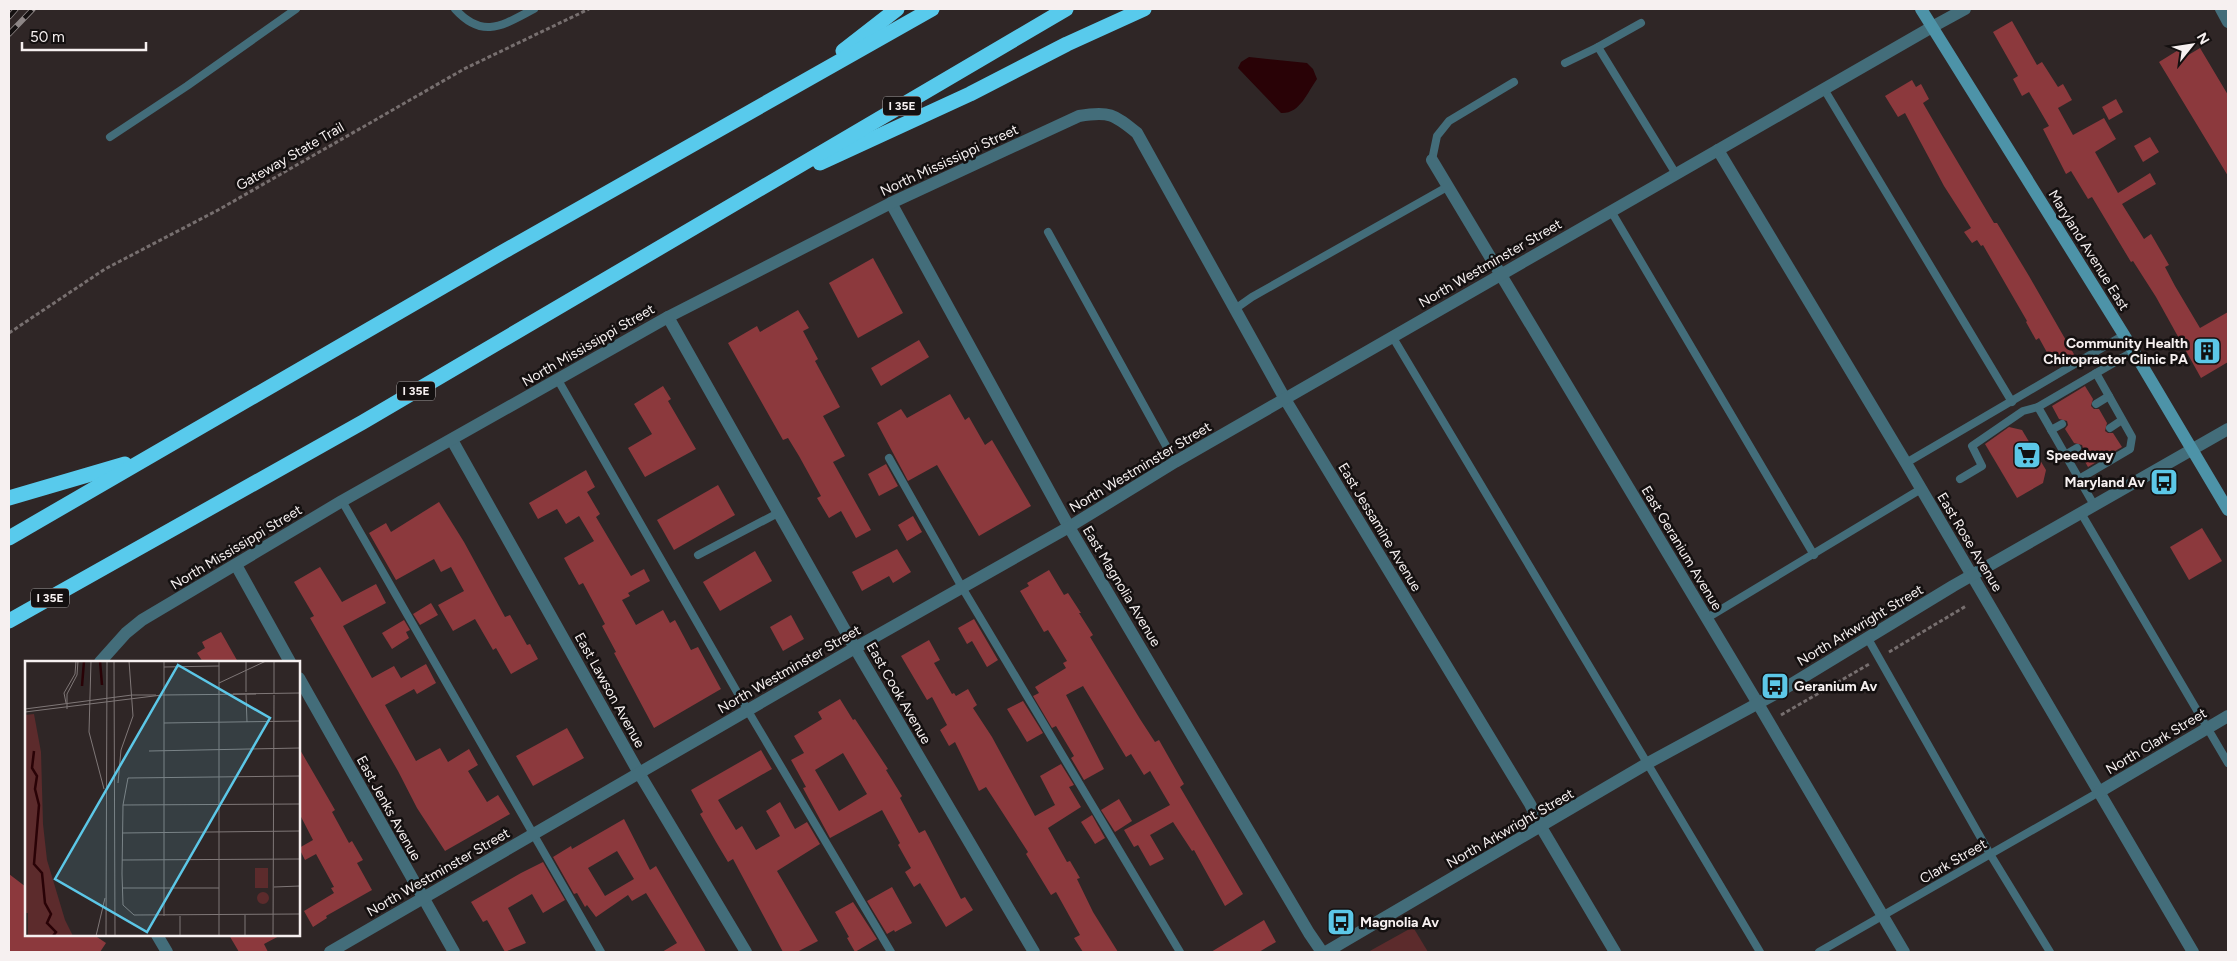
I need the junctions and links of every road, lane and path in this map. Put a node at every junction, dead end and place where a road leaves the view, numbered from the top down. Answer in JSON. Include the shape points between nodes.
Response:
{"nodes":[{"id":1,"x":296,"y":9,"type":"edge"},
{"id":2,"x":455,"y":9,"type":"edge"},
{"id":3,"x":534,"y":9,"type":"edge"},
{"id":4,"x":589,"y":9,"type":"edge"},
{"id":5,"x":897,"y":9,"type":"edge"},
{"id":6,"x":932,"y":9,"type":"edge"},
{"id":7,"x":1066,"y":9,"type":"edge"},
{"id":8,"x":1144,"y":9,"type":"edge"},
{"id":9,"x":1921,"y":9,"type":"edge"},
{"id":10,"x":1965,"y":9,"type":"edge"},
{"id":11,"x":2221,"y":9,"type":"edge"},
{"id":12,"x":2228,"y":22,"type":"edge"},
{"id":13,"x":1641,"y":23,"type":"dead end"},
{"id":14,"x":1932,"y":27,"type":"junction"},
{"id":15,"x":1598,"y":47,"type":"junction"},
{"id":16,"x":1565,"y":63,"type":"dead end"},
{"id":17,"x":1514,"y":82,"type":"dead end"},
{"id":18,"x":798,"y":85,"type":"junction"},
{"id":19,"x":1824,"y":89,"type":"junction"},
{"id":20,"x":1120,"y":118,"type":"joint"},
{"id":21,"x":110,"y":137,"type":"dead end"},
{"id":22,"x":1718,"y":150,"type":"junction"},
{"id":23,"x":1432,"y":160,"type":"joint"},
{"id":24,"x":1676,"y":174,"type":"junction"},
{"id":25,"x":1447,"y":186,"type":"junction"},
{"id":26,"x":737,"y":202,"type":"junction"},
{"id":27,"x":891,"y":203,"type":"junction"},
{"id":28,"x":1611,"y":211,"type":"junction"},
{"id":29,"x":1048,"y":232,"type":"dead end"},
{"id":30,"x":1500,"y":275,"type":"junction"},
{"id":31,"x":1234,"y":309,"type":"junction"},
{"id":32,"x":668,"y":317,"type":"junction"},
{"id":33,"x":9,"y":334,"type":"edge"},
{"id":34,"x":2124,"y":335,"type":"junction"},
{"id":35,"x":1392,"y":336,"type":"junction"},
{"id":36,"x":2134,"y":351,"type":"junction"},
{"id":37,"x":2096,"y":373,"type":"junction"},
{"id":38,"x":558,"y":380,"type":"junction"},
{"id":39,"x":2109,"y":396,"type":"junction"},
{"id":40,"x":1285,"y":399,"type":"junction"},
{"id":41,"x":2012,"y":402,"type":"junction"},
{"id":42,"x":2096,"y":404,"type":"dead end"},
{"id":43,"x":2038,"y":407,"type":"junction"},
{"id":44,"x":2122,"y":420,"type":"junction"},
{"id":45,"x":2062,"y":424,"type":"dead end"},
{"id":46,"x":2110,"y":428,"type":"dead end"},
{"id":47,"x":2051,"y":430,"type":"junction"},
{"id":48,"x":2228,"y":430,"type":"edge"},
{"id":49,"x":452,"y":440,"type":"junction"},
{"id":50,"x":2077,"y":448,"type":"dead end"},
{"id":51,"x":2192,"y":450,"type":"junction"},
{"id":52,"x":2065,"y":455,"type":"junction"},
{"id":53,"x":148,"y":457,"type":"junction"},
{"id":54,"x":889,"y":458,"type":"dead end"},
{"id":55,"x":1175,"y":462,"type":"junction"},
{"id":56,"x":1906,"y":463,"type":"junction"},
{"id":57,"x":1960,"y":479,"type":"dead end"},
{"id":58,"x":2079,"y":479,"type":"junction"},
{"id":59,"x":1921,"y":489,"type":"junction"},
{"id":60,"x":9,"y":498,"type":"edge"},
{"id":61,"x":342,"y":501,"type":"junction"},
{"id":62,"x":2094,"y":505,"type":"junction"},
{"id":63,"x":2228,"y":510,"type":"edge"},
{"id":64,"x":778,"y":513,"type":"junction"},
{"id":65,"x":2081,"y":513,"type":"junction"},
{"id":66,"x":1070,"y":527,"type":"junction"},
{"id":67,"x":9,"y":538,"type":"edge"},
{"id":68,"x":698,"y":555,"type":"dead end"},
{"id":69,"x":1814,"y":555,"type":"junction"},
{"id":70,"x":236,"y":565,"type":"junction"},
{"id":71,"x":1972,"y":576,"type":"junction"},
{"id":72,"x":963,"y":589,"type":"junction"},
{"id":73,"x":64,"y":591,"type":"junction"},
{"id":74,"x":1707,"y":618,"type":"junction"},
{"id":75,"x":9,"y":621,"type":"edge"},
{"id":76,"x":9,"y":630,"type":"edge"},
{"id":77,"x":1867,"y":637,"type":"junction"},
{"id":78,"x":855,"y":648,"type":"junction"},
{"id":79,"x":101,"y":661,"type":"edge"},
{"id":80,"x":289,"y":661,"type":"edge"},
{"id":81,"x":300,"y":680,"type":"edge"},
{"id":82,"x":1757,"y":702,"type":"junction"},
{"id":83,"x":748,"y":711,"type":"junction"},
{"id":84,"x":2228,"y":716,"type":"edge"},
{"id":85,"x":2208,"y":728,"type":"junction"},
{"id":86,"x":1648,"y":763,"type":"junction"},
{"id":87,"x":2228,"y":763,"type":"edge"},
{"id":88,"x":639,"y":773,"type":"junction"},
{"id":89,"x":2099,"y":792,"type":"junction"},
{"id":90,"x":1541,"y":827,"type":"junction"},
{"id":91,"x":532,"y":834,"type":"junction"},
{"id":92,"x":1990,"y":854,"type":"junction"},
{"id":93,"x":423,"y":900,"type":"junction"},
{"id":94,"x":1883,"y":916,"type":"junction"},
{"id":95,"x":158,"y":936,"type":"edge"},
{"id":96,"x":167,"y":952,"type":"edge"},
{"id":97,"x":330,"y":952,"type":"edge"},
{"id":98,"x":454,"y":952,"type":"edge"},
{"id":99,"x":601,"y":952,"type":"edge"},
{"id":100,"x":746,"y":952,"type":"edge"},
{"id":101,"x":892,"y":952,"type":"edge"},
{"id":102,"x":1034,"y":952,"type":"edge"},
{"id":103,"x":1180,"y":952,"type":"edge"},
{"id":104,"x":1324,"y":952,"type":"edge"},
{"id":105,"x":1615,"y":952,"type":"edge"},
{"id":106,"x":1760,"y":952,"type":"edge"},
{"id":107,"x":1818,"y":952,"type":"edge"},
{"id":108,"x":1904,"y":952,"type":"edge"},
{"id":109,"x":2050,"y":952,"type":"edge"},
{"id":110,"x":2194,"y":952,"type":"edge"}],
"edges":[{"from":1,"to":21,"type":"lane"},
{"from":2,"to":3,"type":"lane","via":[[474,25],[484,27],[502,25]]},
{"from":4,"to":33,"type":"path","name":"Gateway State Trail","via":[[464,69],[220,209],[105,269]]},
{"from":5,"to":18,"type":"highway"},
{"from":6,"to":18,"type":"highway"},
{"from":7,"to":26,"type":"highway","number":"I 35E"},
{"from":8,"to":26,"type":"highway"},
{"from":9,"to":14,"type":"main road","name":"Maryland Avenue East"},
{"from":10,"to":14,"type":"street","name":"North Westminster Street"},
{"from":11,"to":12,"type":"street"},
{"from":13,"to":15,"type":"lane"},
{"from":14,"to":19,"type":"street","name":"North Westminster Street"},
{"from":14,"to":34,"type":"main road","name":"Maryland Avenue East"},
{"from":15,"to":16,"type":"lane"},
{"from":15,"to":24,"type":"lane"},
{"from":17,"to":23,"type":"lane","via":[[1449,121],[1437,136]]},
{"from":18,"to":53,"type":"highway"},
{"from":19,"to":22,"type":"street","name":"North Westminster Street"},
{"from":19,"to":41,"type":"lane"},
{"from":20,"to":27,"type":"street","name":"North Mississippi Street","via":[[1101,112],[1079,116]]},
{"from":20,"to":31,"type":"street","name":"East Jessamine Avenue","via":[[1137,133]]},
{"from":22,"to":24,"type":"street","name":"North Westminster Street"},
{"from":22,"to":56,"type":"street","name":"East Rose Avenue"},
{"from":23,"to":25,"type":"street","name":"East Geranium Avenue"},
{"from":24,"to":28,"type":"street","name":"North Westminster Street"},
{"from":25,"to":30,"type":"street","name":"East Geranium Avenue"},
{"from":25,"to":31,"type":"lane"},
{"from":26,"to":73,"type":"highway","number":"I 35E","via":[[362,422]]},
{"from":27,"to":32,"type":"street","name":"North Mississippi Street"},
{"from":27,"to":66,"type":"street","name":"East Magnolia Avenue"},
{"from":28,"to":30,"type":"street","name":"North Westminster Street"},
{"from":28,"to":69,"type":"lane"},
{"from":29,"to":55,"type":"lane"},
{"from":30,"to":35,"type":"street","name":"North Westminster Street"},
{"from":30,"to":74,"type":"street","name":"East Geranium Avenue"},
{"from":31,"to":40,"type":"street","name":"East Jessamine Avenue"},
{"from":32,"to":38,"type":"street","name":"North Mississippi Street"},
{"from":32,"to":64,"type":"street","name":"East Cook Avenue"},
{"from":34,"to":36,"type":"main road","name":"Maryland Avenue East"},
{"from":34,"to":41,"type":"lane"},
{"from":35,"to":40,"type":"street","name":"North Westminster Street"},
{"from":35,"to":86,"type":"lane"},
{"from":36,"to":37,"type":"lane"},
{"from":36,"to":51,"type":"main road","name":"Maryland Avenue East"},
{"from":37,"to":39,"type":"lane"},
{"from":37,"to":43,"type":"lane"},
{"from":38,"to":49,"type":"street","name":"North Mississippi Street"},
{"from":38,"to":83,"type":"lane"},
{"from":39,"to":42,"type":"lane"},
{"from":39,"to":44,"type":"lane"},
{"from":40,"to":55,"type":"street","name":"North Westminster Street"},
{"from":40,"to":90,"type":"street","name":"East Jessamine Avenue"},
{"from":41,"to":56,"type":"lane"},
{"from":43,"to":47,"type":"lane"},
{"from":43,"to":57,"type":"lane","via":[[2023,411],[1972,446],[1982,466]]},
{"from":44,"to":46,"type":"lane"},
{"from":44,"to":58,"type":"lane","via":[[2132,437],[2130,449]]},
{"from":45,"to":47,"type":"lane"},
{"from":47,"to":52,"type":"lane"},
{"from":48,"to":51,"type":"street","name":"North Arkwright Street"},
{"from":49,"to":61,"type":"street","name":"North Mississippi Street"},
{"from":49,"to":88,"type":"street","name":"East Lawson Avenue"},
{"from":50,"to":52,"type":"lane"},
{"from":51,"to":62,"type":"street","name":"North Arkwright Street"},
{"from":51,"to":63,"type":"main road","name":"Maryland Avenue East"},
{"from":52,"to":58,"type":"lane"},
{"from":53,"to":60,"type":"highway"},
{"from":53,"to":67,"type":"highway"},
{"from":54,"to":72,"type":"lane"},
{"from":55,"to":66,"type":"street","name":"North Westminster Street"},
{"from":56,"to":59,"type":"street","name":"East Rose Avenue"},
{"from":58,"to":62,"type":"lane"},
{"from":59,"to":69,"type":"lane"},
{"from":59,"to":71,"type":"street","name":"East Rose Avenue"},
{"from":61,"to":70,"type":"street","name":"North Mississippi Street"},
{"from":61,"to":91,"type":"lane"},
{"from":62,"to":65,"type":"street","name":"North Arkwright Street"},
{"from":64,"to":68,"type":"lane"},
{"from":64,"to":78,"type":"street","name":"East Cook Avenue"},
{"from":65,"to":71,"type":"street","name":"North Arkwright Street"},
{"from":65,"to":85,"type":"lane"},
{"from":66,"to":72,"type":"street","name":"North Westminster Street"},
{"from":66,"to":104,"type":"street","name":"East Magnolia Avenue","via":[[1309,933]]},
{"from":69,"to":74,"type":"lane"},
{"from":70,"to":79,"type":"street","name":"North Mississippi Street","via":[[142,620]]},
{"from":70,"to":80,"type":"street"},
{"from":71,"to":77,"type":"street","name":"North Arkwright Street"},
{"from":71,"to":89,"type":"street","name":"East Rose Avenue"},
{"from":72,"to":78,"type":"street","name":"North Westminster Street"},
{"from":72,"to":103,"type":"lane"},
{"from":73,"to":75,"type":"highway","number":"I 35E"},
{"from":73,"to":76,"type":"highway"},
{"from":74,"to":82,"type":"street","name":"East Geranium Avenue"},
{"from":77,"to":82,"type":"street","name":"North Arkwright Street"},
{"from":77,"to":92,"type":"lane"},
{"from":78,"to":83,"type":"street","name":"North Westminster Street"},
{"from":78,"to":102,"type":"street","name":"East Cook Avenue"},
{"from":81,"to":93,"type":"street","name":"East Jenks Avenue"},
{"from":82,"to":86,"type":"street","name":"North Arkwright Street"},
{"from":82,"to":94,"type":"street","name":"East Geranium Avenue"},
{"from":83,"to":88,"type":"street","name":"North Westminster Street"},
{"from":83,"to":101,"type":"lane"},
{"from":84,"to":85,"type":"street","name":"North Clark Street"},
{"from":85,"to":87,"type":"lane"},
{"from":85,"to":89,"type":"street","name":"North Clark Street"},
{"from":86,"to":90,"type":"street","name":"North Arkwright Street"},
{"from":86,"to":106,"type":"lane"},
{"from":88,"to":91,"type":"street","name":"North Westminster Street"},
{"from":88,"to":100,"type":"street","name":"East Lawson Avenue"},
{"from":89,"to":92,"type":"lane","name":"Clark Street"},
{"from":89,"to":110,"type":"street","name":"East Rose Avenue"},
{"from":90,"to":104,"type":"street","name":"North Arkwright Street"},
{"from":90,"to":105,"type":"street","name":"East Jessamine Avenue"},
{"from":91,"to":93,"type":"street","name":"North Westminster Street"},
{"from":91,"to":99,"type":"lane"},
{"from":92,"to":94,"type":"lane","name":"Clark Street"},
{"from":92,"to":109,"type":"lane"},
{"from":93,"to":97,"type":"street","name":"North Westminster Street"},
{"from":93,"to":98,"type":"street","name":"East Jenks Avenue"},
{"from":94,"to":107,"type":"lane","name":"Clark Street"},
{"from":94,"to":108,"type":"street","name":"East Geranium Avenue"},
{"from":95,"to":96,"type":"street"}]}
